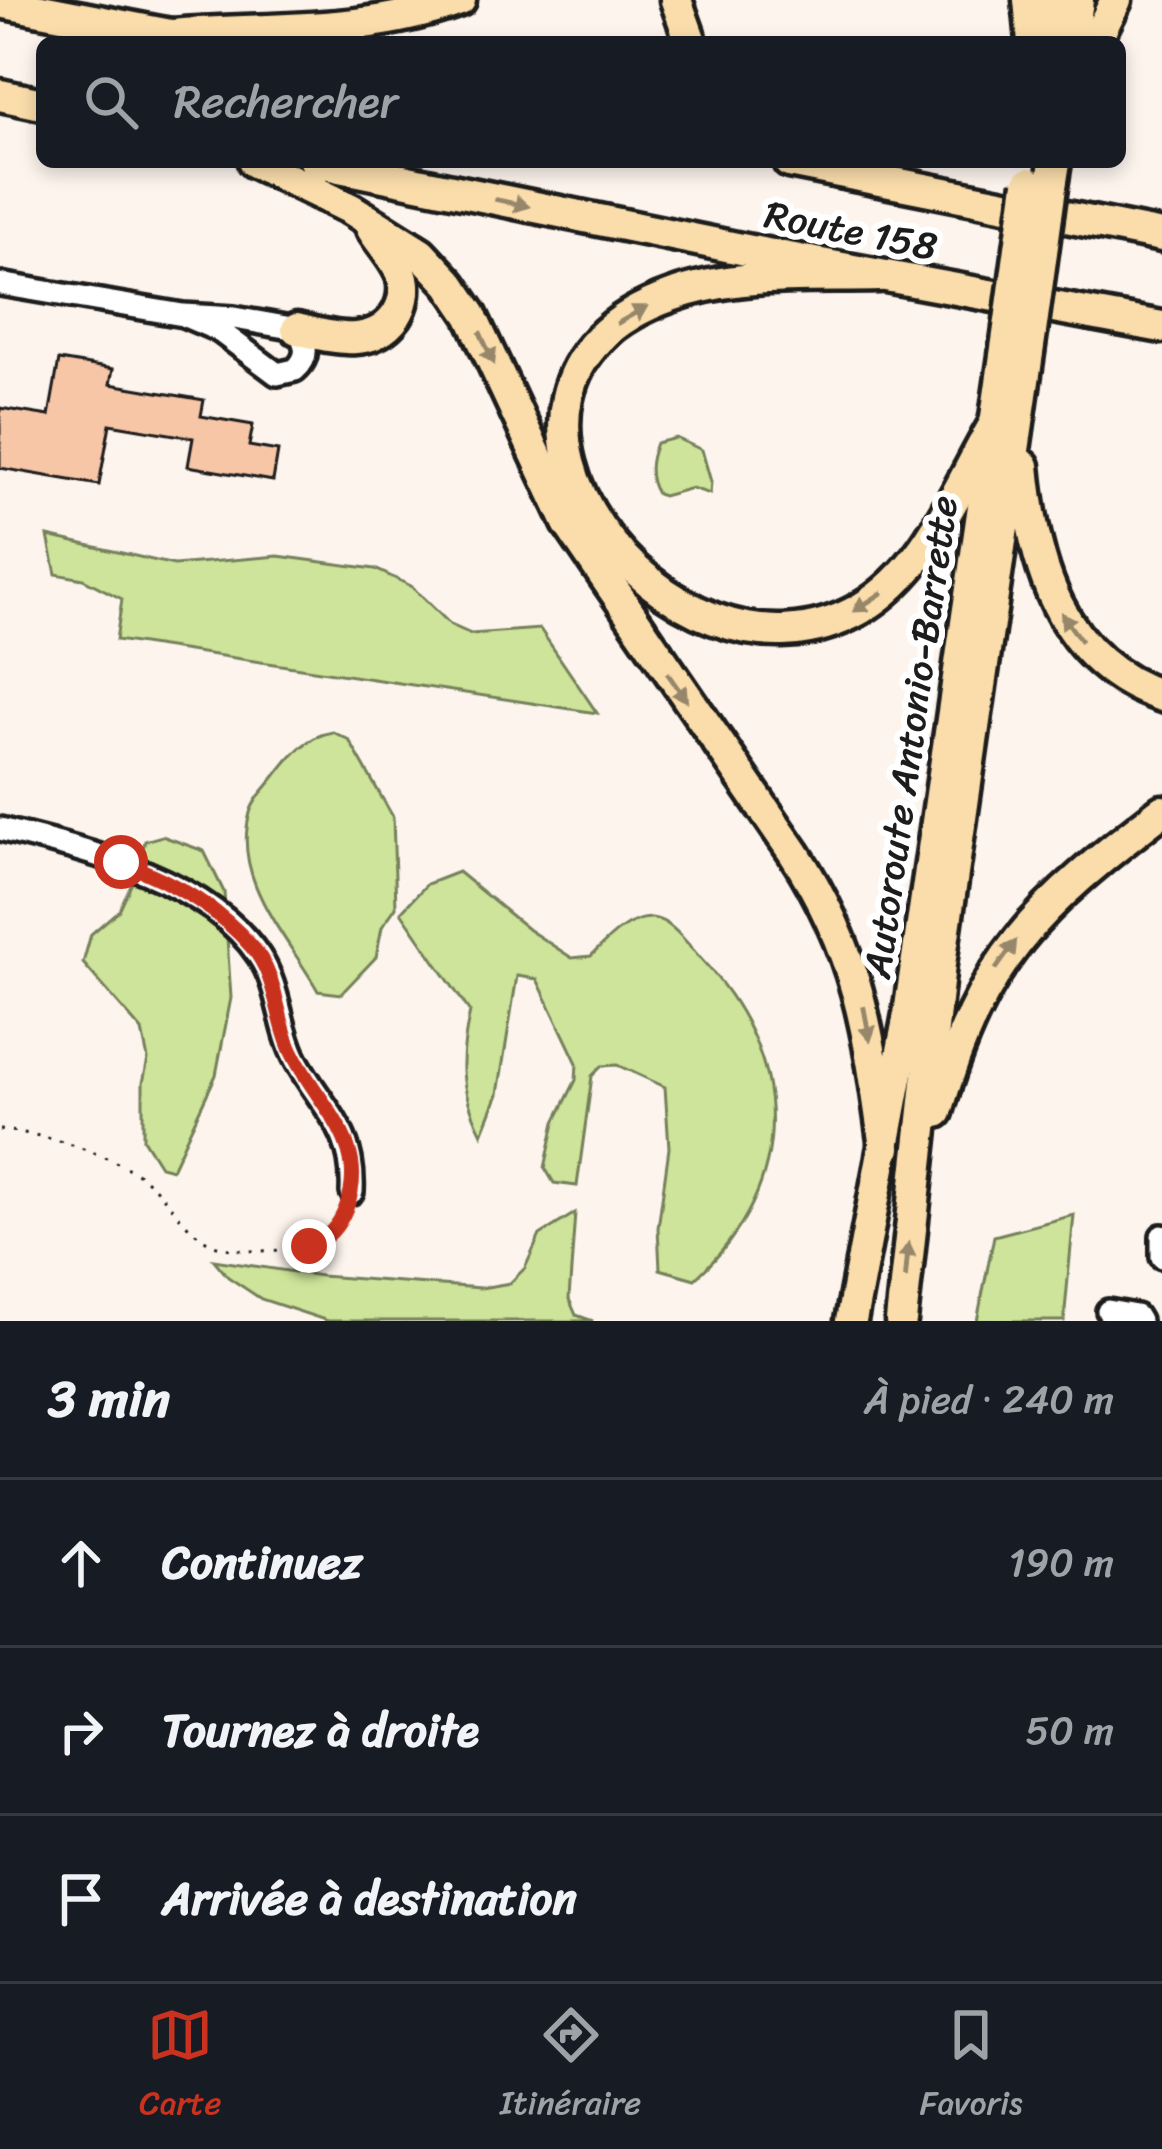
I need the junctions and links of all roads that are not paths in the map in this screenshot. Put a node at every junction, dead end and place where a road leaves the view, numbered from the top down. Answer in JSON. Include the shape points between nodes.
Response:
{"nodes":[{"id":1,"x":460,"y":0,"type":"edge"},
{"id":2,"x":676,"y":0,"type":"edge"},
{"id":3,"x":1029,"y":0,"type":"edge"},
{"id":4,"x":1056,"y":0,"type":"edge"},
{"id":5,"x":1078,"y":0,"type":"edge"},
{"id":6,"x":1116,"y":0,"type":"edge"},
{"id":7,"x":0,"y":2,"type":"edge"},
{"id":8,"x":172,"y":35,"type":"junction"},
{"id":9,"x":177,"y":36,"type":"edge"},
{"id":10,"x":689,"y":36,"type":"edge"},
{"id":11,"x":1032,"y":36,"type":"edge"},
{"id":12,"x":1051,"y":36,"type":"edge"},
{"id":13,"x":1073,"y":36,"type":"edge"},
{"id":14,"x":1098,"y":36,"type":"edge"},
{"id":15,"x":0,"y":95,"type":"edge"},
{"id":16,"x":36,"y":103,"type":"edge"},
{"id":17,"x":267,"y":168,"type":"edge"},
{"id":18,"x":345,"y":168,"type":"edge"},
{"id":19,"x":818,"y":168,"type":"edge"},
{"id":20,"x":860,"y":168,"type":"edge"},
{"id":21,"x":1042,"y":174,"type":"edge"},
{"id":22,"x":884,"y":182,"type":"junction"},
{"id":23,"x":365,"y":219,"type":"junction"},
{"id":24,"x":1162,"y":236,"type":"edge"},
{"id":25,"x":879,"y":276,"type":"junction"},
{"id":26,"x":0,"y":284,"type":"edge"},
{"id":27,"x":183,"y":315,"type":"junction"},
{"id":28,"x":1111,"y":317,"type":"junction"},
{"id":29,"x":1162,"y":327,"type":"edge"},
{"id":30,"x":297,"y":329,"type":"junction"},
{"id":31,"x":1162,"y":344,"type":"edge"},
{"id":32,"x":1008,"y":416,"type":"junction"},
{"id":33,"x":1162,"y":697,"type":"edge"},
{"id":34,"x":1162,"y":811,"type":"edge"},
{"id":35,"x":0,"y":829,"type":"edge"},
{"id":36,"x":885,"y":1148,"type":"junction"},
{"id":37,"x":352,"y":1192,"type":"road end"},
{"id":38,"x":913,"y":1199,"type":"junction"},
{"id":39,"x":1162,"y":1236,"type":"edge"},
{"id":40,"x":1162,"y":1257,"type":"edge"},
{"id":41,"x":1108,"y":1311,"type":"dead end"},
{"id":42,"x":851,"y":1321,"type":"edge"},
{"id":43,"x":901,"y":1321,"type":"edge"},
{"id":44,"x":1139,"y":1321,"type":"edge"}],
"edges":[{"from":1,"to":8,"type":"highway","via":[[368,25]]},
{"from":2,"to":10,"type":"highway"},
{"from":3,"to":11,"type":"highway"},
{"from":4,"to":12,"type":"highway"},
{"from":5,"to":13,"type":"highway"},
{"from":6,"to":14,"type":"highway"},
{"from":7,"to":8,"type":"highway"},
{"from":8,"to":9,"type":"highway"},
{"from":15,"to":16,"type":"highway"},
{"from":17,"to":23,"type":"highway"},
{"from":18,"to":25,"type":"highway","name":"Route 158","one_way":true},
{"from":19,"to":22,"type":"highway","name":"Route 158"},
{"from":20,"to":22,"type":"highway"},
{"from":21,"to":32,"type":"highway","name":"Autoroute Antonio-Barrette","bridge":true},
{"from":22,"to":24,"type":"highway","name":"Route 158"},
{"from":23,"to":30,"type":"highway","via":[[401,273],[398,312],[362,338]]},
{"from":23,"to":36,"type":"highway","one_way":true,"via":[[421,253],[459,295],[568,523],[820,895],[862,998]]},
{"from":25,"to":28,"type":"highway","name":"Route 158"},
{"from":32,"to":25,"type":"highway","one_way":true,"via":[[911,566],[871,602],[818,627],[765,632],[706,615],[651,583],[608,541],[576,489],[562,435],[570,386],[603,335],[647,306],[701,287]]},
{"from":26,"to":27,"type":"street"},
{"from":27,"to":30,"type":"street"},
{"from":27,"to":30,"type":"street","via":[[277,374],[290,374],[305,358]]},
{"from":28,"to":29,"type":"highway","name":"Route 158"},
{"from":28,"to":31,"type":"highway"},
{"from":33,"to":32,"type":"highway","one_way":true,"via":[[1096,658],[1049,591]]},
{"from":32,"to":36,"type":"highway","name":"Autoroute Antonio-Barrette"},
{"from":32,"to":38,"type":"highway","name":"Autoroute Antonio-Barrette"},
{"from":38,"to":34,"type":"highway","one_way":true,"via":[[959,1040],[997,968],[1058,896]]},
{"from":35,"to":37,"type":"street","via":[[151,874],[249,943],[265,967],[290,1048],[343,1131]]},
{"from":36,"to":42,"type":"highway","name":"Autoroute Antonio-Barrette"},
{"from":43,"to":38,"type":"highway","name":"Autoroute Antonio-Barrette","one_way":true},
{"from":39,"to":40,"type":"street"},
{"from":41,"to":44,"type":"street"}]}
